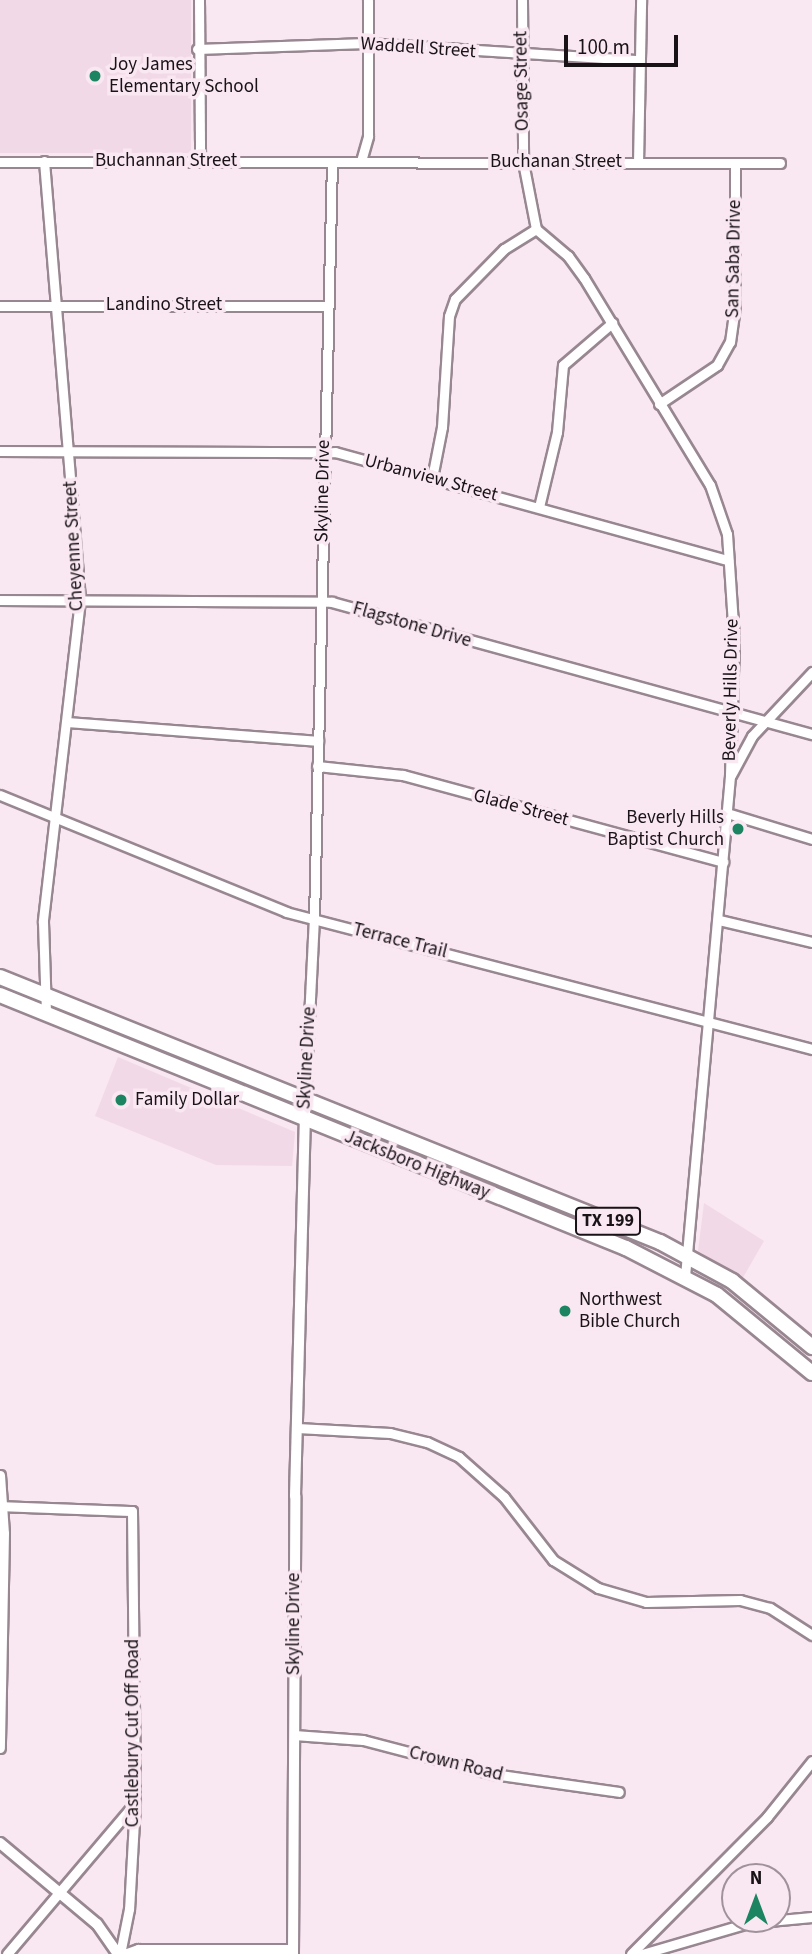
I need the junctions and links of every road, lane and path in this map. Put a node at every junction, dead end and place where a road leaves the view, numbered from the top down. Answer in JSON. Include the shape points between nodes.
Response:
{"nodes":[{"id":1,"x":199,"y":0,"type":"edge"},
{"id":2,"x":368,"y":0,"type":"edge"},
{"id":3,"x":522,"y":0,"type":"edge"},
{"id":4,"x":640,"y":0,"type":"edge"},
{"id":5,"x":366,"y":43,"type":"junction"},
{"id":6,"x":197,"y":49,"type":"junction"},
{"id":7,"x":519,"y":56,"type":"junction"},
{"id":8,"x":639,"y":60,"type":"junction"},
{"id":9,"x":200,"y":160,"type":"junction"},
{"id":10,"x":44,"y":161,"type":"junction"},
{"id":11,"x":361,"y":161,"type":"junction"},
{"id":12,"x":0,"y":162,"type":"edge"},
{"id":13,"x":332,"y":162,"type":"junction"},
{"id":14,"x":523,"y":162,"type":"junction"},
{"id":15,"x":638,"y":163,"type":"junction"},
{"id":16,"x":735,"y":163,"type":"junction"},
{"id":17,"x":780,"y":163,"type":"dead end"},
{"id":18,"x":536,"y":229,"type":"junction"},
{"id":19,"x":57,"y":305,"type":"junction"},
{"id":20,"x":0,"y":306,"type":"edge"},
{"id":21,"x":328,"y":306,"type":"junction"},
{"id":22,"x":612,"y":323,"type":"junction"},
{"id":23,"x":659,"y":404,"type":"junction"},
{"id":24,"x":0,"y":451,"type":"edge"},
{"id":25,"x":324,"y":451,"type":"junction"},
{"id":26,"x":69,"y":453,"type":"junction"},
{"id":27,"x":432,"y":478,"type":"junction"},
{"id":28,"x":539,"y":507,"type":"junction"},
{"id":29,"x":728,"y":560,"type":"junction"},
{"id":30,"x":0,"y":600,"type":"edge"},
{"id":31,"x":80,"y":600,"type":"junction"},
{"id":32,"x":320,"y":600,"type":"junction"},
{"id":33,"x":812,"y":672,"type":"edge"},
{"id":34,"x":729,"y":714,"type":"junction"},
{"id":35,"x":68,"y":722,"type":"junction"},
{"id":36,"x":764,"y":723,"type":"junction"},
{"id":37,"x":812,"y":734,"type":"edge"},
{"id":38,"x":318,"y":741,"type":"junction"},
{"id":39,"x":317,"y":766,"type":"junction"},
{"id":40,"x":730,"y":776,"type":"junction"},
{"id":41,"x":0,"y":795,"type":"edge"},
{"id":42,"x":727,"y":813,"type":"junction"},
{"id":43,"x":57,"y":818,"type":"junction"},
{"id":44,"x":812,"y":839,"type":"edge"},
{"id":45,"x":723,"y":862,"type":"junction"},
{"id":46,"x":314,"y":919,"type":"junction"},
{"id":47,"x":719,"y":920,"type":"junction"},
{"id":48,"x":812,"y":942,"type":"edge"},
{"id":49,"x":0,"y":977,"type":"edge"},
{"id":50,"x":0,"y":995,"type":"edge"},
{"id":51,"x":45,"y":996,"type":"junction"},
{"id":52,"x":46,"y":1014,"type":"junction"},
{"id":53,"x":708,"y":1023,"type":"junction"},
{"id":54,"x":812,"y":1049,"type":"edge"},
{"id":55,"x":305,"y":1102,"type":"junction"},
{"id":56,"x":304,"y":1119,"type":"junction"},
{"id":57,"x":508,"y":1181,"type":"junction"},
{"id":58,"x":500,"y":1198,"type":"junction"},
{"id":59,"x":688,"y":1256,"type":"junction"},
{"id":60,"x":685,"y":1276,"type":"junction"},
{"id":61,"x":812,"y":1347,"type":"edge"},
{"id":62,"x":812,"y":1374,"type":"edge"},
{"id":63,"x":297,"y":1428,"type":"junction"},
{"id":64,"x":0,"y":1475,"type":"edge"},
{"id":65,"x":1,"y":1506,"type":"edge"},
{"id":66,"x":796,"y":1621,"type":"junction"},
{"id":67,"x":812,"y":1623,"type":"edge"},
{"id":68,"x":812,"y":1635,"type":"edge"},
{"id":69,"x":294,"y":1735,"type":"junction"},
{"id":70,"x":0,"y":1748,"type":"edge"},
{"id":71,"x":812,"y":1761,"type":"edge"},
{"id":72,"x":618,"y":1792,"type":"dead end"},
{"id":73,"x":135,"y":1803,"type":"junction"},
{"id":74,"x":0,"y":1843,"type":"edge"},
{"id":75,"x":61,"y":1891,"type":"junction"},
{"id":76,"x":812,"y":1917,"type":"edge"},
{"id":77,"x":675,"y":1944,"type":"junction"},
{"id":78,"x":293,"y":1951,"type":"edge"},
{"id":79,"x":7,"y":1954,"type":"edge"},
{"id":80,"x":121,"y":1954,"type":"edge"},
{"id":81,"x":631,"y":1954,"type":"edge"},
{"id":82,"x":642,"y":1954,"type":"edge"},
{"id":83,"x":675,"y":1954,"type":"edge"}],
"edges":[{"from":1,"to":6,"type":"street"},
{"from":2,"to":5,"type":"street"},
{"from":3,"to":7,"type":"street","name":"Osage Street"},
{"from":4,"to":8,"type":"street"},
{"from":5,"to":6,"type":"street","name":"Waddell Street"},
{"from":5,"to":7,"type":"street","name":"Waddell Street"},
{"from":5,"to":11,"type":"street","via":[[369,136]]},
{"from":6,"to":9,"type":"street"},
{"from":7,"to":8,"type":"street","name":"Waddell Street"},
{"from":7,"to":14,"type":"street","name":"Osage Street"},
{"from":8,"to":15,"type":"street"},
{"from":9,"to":10,"type":"street","name":"Buchannan Street"},
{"from":9,"to":13,"type":"street","name":"Buchannan Street"},
{"from":10,"to":12,"type":"street","name":"Buchannan Street"},
{"from":10,"to":19,"type":"street","name":"Cheyenne Street"},
{"from":11,"to":13,"type":"street","name":"Buchanan Street"},
{"from":11,"to":14,"type":"street","name":"Buchanan Street"},
{"from":13,"to":21,"type":"street","name":"Skyline Drive"},
{"from":14,"to":15,"type":"street","name":"Buchanan Street"},
{"from":14,"to":18,"type":"street"},
{"from":15,"to":16,"type":"street","name":"Buchanan Street"},
{"from":16,"to":17,"type":"street","name":"Buchanan Street"},
{"from":16,"to":23,"type":"street","name":"San Saba Drive","via":[[735,308],[730,342],[717,365]]},
{"from":18,"to":22,"type":"street","name":"Beverly Hills Drive","via":[[568,256]]},
{"from":18,"to":27,"type":"street","via":[[504,249],[455,299],[449,316],[442,427]]},
{"from":19,"to":20,"type":"street","name":"Landino Street"},
{"from":19,"to":21,"type":"street","name":"Landino Street"},
{"from":19,"to":26,"type":"street","name":"Cheyenne Street"},
{"from":21,"to":25,"type":"street","name":"Skyline Drive"},
{"from":22,"to":23,"type":"street","name":"Beverly Hills Drive"},
{"from":22,"to":28,"type":"street","via":[[562,365],[558,432]]},
{"from":23,"to":29,"type":"street","name":"Beverly Hills Drive","via":[[721,508]]},
{"from":24,"to":26,"type":"street","name":"Urbanview Street"},
{"from":25,"to":26,"type":"street","name":"Urbanview Street"},
{"from":25,"to":27,"type":"street","name":"Urbanview Street"},
{"from":25,"to":32,"type":"street","name":"Skyline Drive"},
{"from":26,"to":31,"type":"street","name":"Cheyenne Street"},
{"from":27,"to":28,"type":"street","name":"Urbanview Street"},
{"from":28,"to":29,"type":"street","name":"Urbanview Street"},
{"from":29,"to":34,"type":"street","name":"Beverly Hills Drive","via":[[734,640]]},
{"from":30,"to":31,"type":"street","name":"Flagstone Drive"},
{"from":31,"to":32,"type":"street","name":"Flagstone Drive"},
{"from":31,"to":35,"type":"street","name":"Cheyenne Street"},
{"from":32,"to":34,"type":"street","name":"Flagstone Drive"},
{"from":32,"to":38,"type":"street","name":"Skyline Drive"},
{"from":33,"to":36,"type":"street"},
{"from":34,"to":36,"type":"street","name":"Flagstone Drive"},
{"from":34,"to":40,"type":"street","name":"Beverly Hills Drive"},
{"from":35,"to":38,"type":"street"},
{"from":35,"to":43,"type":"street","name":"Cheyenne Street"},
{"from":36,"to":37,"type":"street","name":"Flagstone Drive"},
{"from":36,"to":40,"type":"street"},
{"from":38,"to":39,"type":"street","name":"Skyline Drive"},
{"from":39,"to":45,"type":"street","name":"Glade Street","via":[[403,775]]},
{"from":39,"to":46,"type":"street","name":"Skyline Drive"},
{"from":40,"to":42,"type":"street","name":"Beverly Hills Drive"},
{"from":41,"to":43,"type":"street","name":"Terrace Trail"},
{"from":42,"to":44,"type":"street"},
{"from":42,"to":45,"type":"street","name":"Beverly Hills Drive"},
{"from":43,"to":46,"type":"street","name":"Terrace Trail"},
{"from":43,"to":51,"type":"street","name":"Cheyenne Street","via":[[43,922]]},
{"from":45,"to":47,"type":"street","name":"Beverly Hills Drive"},
{"from":46,"to":53,"type":"street","name":"Terrace Trail","via":[[635,999]]},
{"from":46,"to":55,"type":"street","name":"Skyline Drive"},
{"from":47,"to":48,"type":"street"},
{"from":47,"to":53,"type":"street","name":"Beverly Hills Drive"},
{"from":49,"to":51,"type":"main road","name":"Jacksboro Highway","number":"TX 199"},
{"from":50,"to":52,"type":"main road","name":"Jacksboro Highway","number":"TX 199"},
{"from":51,"to":52,"type":"street","name":"Cheyenne Street"},
{"from":51,"to":55,"type":"main road","name":"Jacksboro Highway","number":"TX 199"},
{"from":52,"to":56,"type":"main road","name":"Jacksboro Highway","number":"TX 199"},
{"from":53,"to":54,"type":"street","name":"Terrace Trail"},
{"from":53,"to":59,"type":"street","name":"Beverly Hills Drive"},
{"from":55,"to":56,"type":"street","name":"Skyline Drive"},
{"from":55,"to":57,"type":"main road","name":"Jacksboro Highway","number":"TX 199"},
{"from":56,"to":58,"type":"main road","name":"Jacksboro Highway","number":"TX 199"},
{"from":56,"to":63,"type":"street","name":"Skyline Drive"},
{"from":57,"to":58,"type":"main road"},
{"from":57,"to":59,"type":"main road","name":"Jacksboro Highway","number":"TX 199"},
{"from":58,"to":60,"type":"main road","name":"Jacksboro Highway","number":"TX 199"},
{"from":59,"to":60,"type":"street","name":"Beverly Hills Drive"},
{"from":59,"to":61,"type":"main road","name":"Jacksboro Highway","number":"TX 199","via":[[732,1282]]},
{"from":60,"to":62,"type":"main road","name":"Jacksboro Highway","number":"TX 199","via":[[746,1315]]},
{"from":63,"to":66,"type":"street","via":[[390,1433],[427,1442],[459,1457],[504,1497],[552,1560],[598,1588],[646,1602],[740,1600]]},
{"from":63,"to":69,"type":"street","name":"Skyline Drive"},
{"from":64,"to":65,"type":"street"},
{"from":65,"to":70,"type":"street"},
{"from":65,"to":73,"type":"street","name":"Castlebury Cut Off Road","via":[[132,1511]]},
{"from":66,"to":67,"type":"street"},
{"from":66,"to":68,"type":"street"},
{"from":69,"to":72,"type":"street","name":"Crown Road","via":[[362,1740],[493,1774]]},
{"from":69,"to":78,"type":"street","name":"Skyline Drive"},
{"from":71,"to":81,"type":"street","via":[[767,1817]]},
{"from":73,"to":75,"type":"street"},
{"from":73,"to":80,"type":"street","name":"Castlebury Cut Off Road","via":[[129,1909]]},
{"from":74,"to":75,"type":"street"},
{"from":75,"to":79,"type":"street"},
{"from":75,"to":80,"type":"street"},
{"from":76,"to":77,"type":"street","via":[[748,1923]]},
{"from":77,"to":82,"type":"street"},
{"from":77,"to":83,"type":"street"},
{"from":78,"to":80,"type":"street","via":[[138,1950]]}]}
